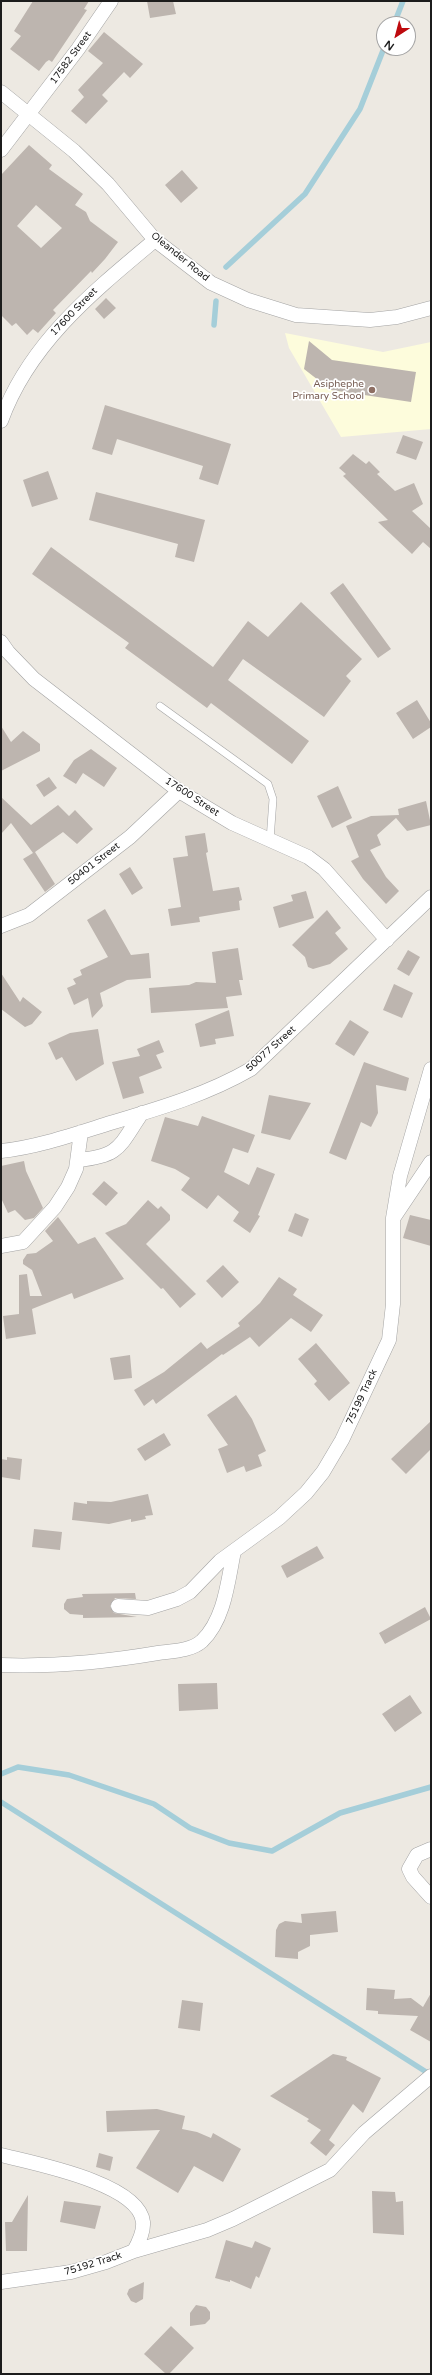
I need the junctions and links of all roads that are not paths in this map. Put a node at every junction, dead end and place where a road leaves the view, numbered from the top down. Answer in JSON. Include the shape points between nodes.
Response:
{"nodes":[{"id":1,"x":111,"y":1,"type":"edge"},
{"id":2,"x":1,"y":92,"type":"edge"},
{"id":3,"x":30,"y":114,"type":"junction"},
{"id":4,"x":1,"y":150,"type":"edge"},
{"id":5,"x":155,"y":240,"type":"junction"},
{"id":6,"x":431,"y":308,"type":"edge"},
{"id":7,"x":4,"y":399,"type":"edge"},
{"id":8,"x":1,"y":421,"type":"edge"},
{"id":9,"x":1,"y":642,"type":"edge"},
{"id":10,"x":160,"y":706,"type":"dead end"},
{"id":11,"x":179,"y":791,"type":"junction"},
{"id":12,"x":270,"y":840,"type":"junction"},
{"id":13,"x":431,"y":897,"type":"edge"},
{"id":14,"x":1,"y":926,"type":"edge"},
{"id":15,"x":387,"y":940,"type":"junction"},
{"id":16,"x":431,"y":1069,"type":"edge"},
{"id":17,"x":142,"y":1113,"type":"junction"},
{"id":18,"x":81,"y":1132,"type":"junction"},
{"id":19,"x":1,"y":1151,"type":"edge"},
{"id":20,"x":78,"y":1160,"type":"junction"},
{"id":21,"x":431,"y":1162,"type":"edge"},
{"id":22,"x":393,"y":1218,"type":"junction"},
{"id":23,"x":1,"y":1246,"type":"edge"},
{"id":24,"x":234,"y":1551,"type":"junction"},
{"id":25,"x":118,"y":1606,"type":"dead end"},
{"id":26,"x":1,"y":1665,"type":"edge"},
{"id":27,"x":431,"y":1849,"type":"edge"},
{"id":28,"x":431,"y":1897,"type":"edge"},
{"id":29,"x":431,"y":2076,"type":"edge"},
{"id":30,"x":1,"y":2155,"type":"edge"},
{"id":31,"x":134,"y":2251,"type":"junction"},
{"id":32,"x":1,"y":2282,"type":"edge"}],
"edges":[{"from":1,"to":3,"type":"street","name":"17582 Street"},
{"from":2,"to":3,"type":"street","name":"Oleander Road"},
{"from":3,"to":4,"type":"street","name":"17582 Street"},
{"from":3,"to":5,"type":"street","name":"Oleander Road","via":[[108,184]]},
{"from":5,"to":6,"type":"street","name":"Oleander Road","via":[[211,283],[248,300],[296,315],[370,320],[397,317]]},
{"from":5,"to":7,"type":"street","name":"17600 Street","via":[[99,286],[58,327]]},
{"from":7,"to":8,"type":"street","name":"17600 Street"},
{"from":9,"to":11,"type":"street","name":"17600 Street","via":[[34,679]]},
{"from":10,"to":12,"type":"lane","via":[[268,784],[274,799]]},
{"from":11,"to":12,"type":"street","name":"17600 Street","via":[[232,823]]},
{"from":11,"to":14,"type":"street","name":"50401 Street","via":[[130,837],[29,915]]},
{"from":12,"to":15,"type":"street","name":"17600 Street","via":[[308,857],[324,869]]},
{"from":13,"to":15,"type":"street","name":"50077 Street"},
{"from":15,"to":17,"type":"street","name":"50077 Street","via":[[251,1069],[224,1085]]},
{"from":16,"to":22,"type":"street","name":"75199 Track","via":[[400,1176]]},
{"from":17,"to":18,"type":"street","name":"50077 Street"},
{"from":17,"to":20,"type":"street","via":[[121,1144],[110,1154]]},
{"from":18,"to":19,"type":"street","name":"50077 Street","via":[[23,1149]]},
{"from":18,"to":20,"type":"street"},
{"from":20,"to":23,"type":"street","via":[[68,1187],[38,1228],[23,1242]]},
{"from":21,"to":22,"type":"street"},
{"from":22,"to":24,"type":"street","name":"75199 Track","via":[[392,1324],[389,1340],[361,1401],[327,1466],[306,1493],[279,1518]]},
{"from":24,"to":25,"type":"street","name":"75199 Track","via":[[220,1561],[190,1592],[177,1599],[148,1608]]},
{"from":24,"to":26,"type":"street","via":[[221,1608],[211,1629],[197,1645],[104,1662],[29,1667]]},
{"from":27,"to":28,"type":"street","via":[[417,1855],[411,1863],[409,1872]]},
{"from":29,"to":31,"type":"street","via":[[364,2134],[330,2170],[314,2180],[207,2230]]},
{"from":30,"to":31,"type":"street","name":"75192 Track","via":[[61,2170],[117,2190],[138,2209],[143,2221],[142,2232]]},
{"from":31,"to":32,"type":"street","name":"75192 Track","via":[[71,2272]]}]}
